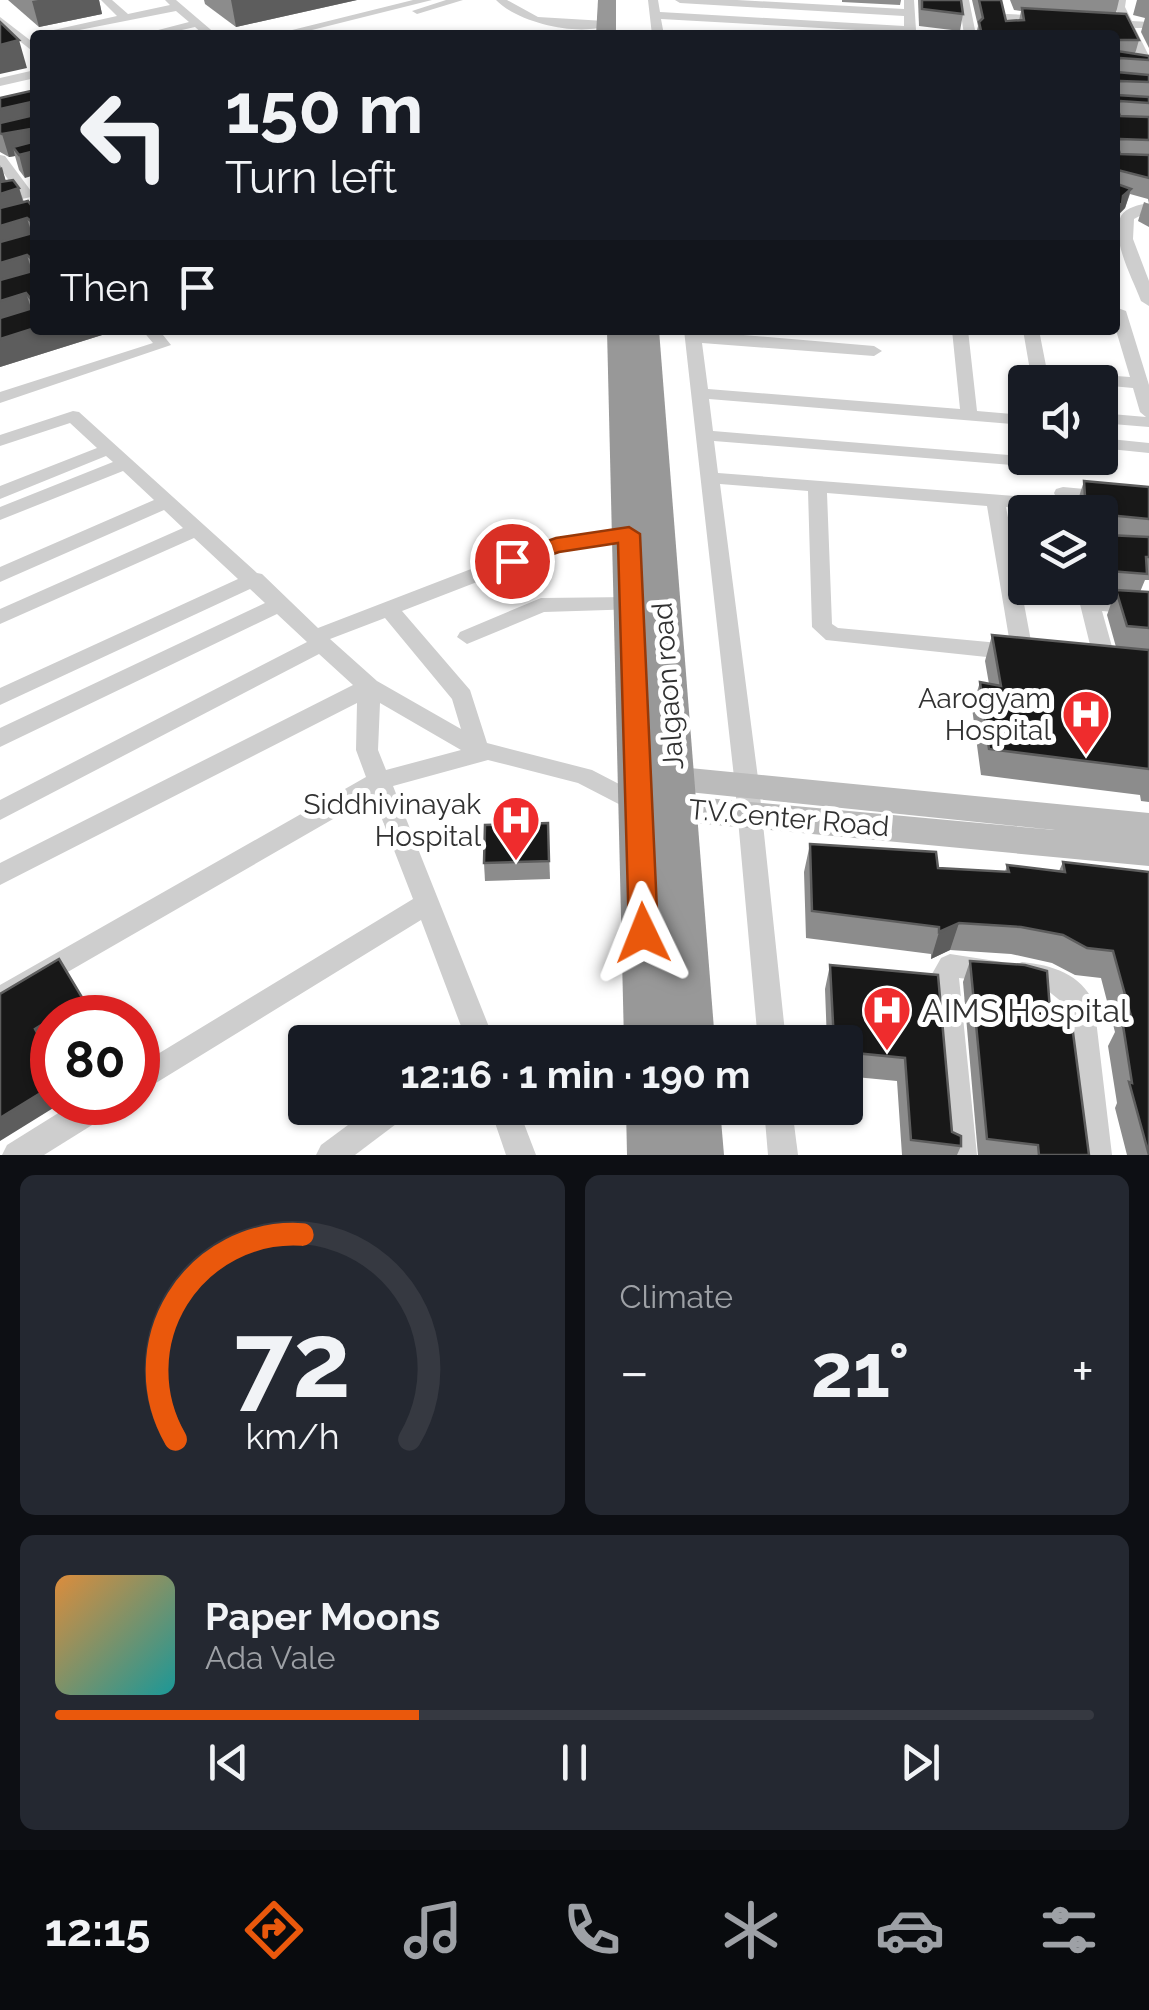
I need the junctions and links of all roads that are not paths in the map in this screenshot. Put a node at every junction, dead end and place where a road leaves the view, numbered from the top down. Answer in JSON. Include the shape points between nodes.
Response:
{"nodes":[{"id":1,"x":106,"y":0,"type":"edge"},
{"id":2,"x":427,"y":0,"type":"edge"},
{"id":3,"x":458,"y":0,"type":"edge"},
{"id":4,"x":501,"y":0,"type":"edge"},
{"id":5,"x":608,"y":0,"type":"edge"},
{"id":6,"x":624,"y":0,"type":"edge"},
{"id":7,"x":654,"y":0,"type":"edge"},
{"id":8,"x":680,"y":0,"type":"edge"},
{"id":9,"x":964,"y":0,"type":"edge"},
{"id":10,"x":1002,"y":0,"type":"edge"},
{"id":11,"x":174,"y":2,"type":"edge"},
{"id":12,"x":790,"y":3,"type":"edge"},
{"id":13,"x":1105,"y":3,"type":"dead end"},
{"id":14,"x":1125,"y":5,"type":"edge"},
{"id":15,"x":909,"y":6,"type":"edge"},
{"id":16,"x":655,"y":14,"type":"junction"},
{"id":17,"x":125,"y":17,"type":"junction"},
{"id":18,"x":1007,"y":17,"type":"junction"},
{"id":19,"x":0,"y":20,"type":"edge"},
{"id":20,"x":1054,"y":20,"type":"edge"},
{"id":21,"x":1085,"y":21,"type":"edge"},
{"id":22,"x":788,"y":22,"type":"junction"},
{"id":23,"x":197,"y":23,"type":"junction"},
{"id":24,"x":1130,"y":24,"type":"junction"},
{"id":25,"x":1149,"y":25,"type":"edge"},
{"id":26,"x":606,"y":29,"type":"edge"},
{"id":27,"x":61,"y":30,"type":"edge"},
{"id":28,"x":166,"y":30,"type":"edge"},
{"id":29,"x":205,"y":30,"type":"edge"},
{"id":30,"x":299,"y":30,"type":"edge"},
{"id":31,"x":336,"y":30,"type":"edge"},
{"id":32,"x":626,"y":30,"type":"edge"},
{"id":33,"x":657,"y":30,"type":"edge"},
{"id":34,"x":786,"y":30,"type":"edge"},
{"id":35,"x":969,"y":30,"type":"edge"},
{"id":36,"x":1011,"y":30,"type":"edge"},
{"id":37,"x":30,"y":35,"type":"edge"},
{"id":38,"x":30,"y":36,"type":"edge"},
{"id":39,"x":0,"y":43,"type":"edge"},
{"id":40,"x":1137,"y":44,"type":"edge"},
{"id":41,"x":1131,"y":64,"type":"edge"},
{"id":42,"x":1149,"y":66,"type":"edge"},
{"id":43,"x":30,"y":75,"type":"edge"},
{"id":44,"x":0,"y":82,"type":"edge"},
{"id":45,"x":7,"y":163,"type":"edge"},
{"id":46,"x":29,"y":193,"type":"edge"},
{"id":47,"x":0,"y":200,"type":"edge"},
{"id":48,"x":1130,"y":200,"type":"edge"},
{"id":49,"x":1148,"y":207,"type":"edge"},
{"id":50,"x":1120,"y":269,"type":"edge"},
{"id":51,"x":1138,"y":270,"type":"junction"},
{"id":52,"x":1149,"y":301,"type":"edge"},
{"id":53,"x":1120,"y":311,"type":"edge"},
{"id":54,"x":1149,"y":314,"type":"edge"},
{"id":55,"x":1120,"y":323,"type":"edge"},
{"id":56,"x":154,"y":335,"type":"edge"},
{"id":57,"x":621,"y":335,"type":"edge"},
{"id":58,"x":645,"y":335,"type":"edge"},
{"id":59,"x":693,"y":335,"type":"edge"},
{"id":60,"x":714,"y":335,"type":"edge"},
{"id":61,"x":961,"y":335,"type":"edge"},
{"id":62,"x":1032,"y":335,"type":"edge"},
{"id":63,"x":874,"y":350,"type":"dead end"},
{"id":64,"x":1037,"y":365,"type":"edge"},
{"id":65,"x":1118,"y":382,"type":"edge"},
{"id":66,"x":1140,"y":383,"type":"junction"},
{"id":67,"x":700,"y":393,"type":"junction"},
{"id":68,"x":0,"y":398,"type":"edge"},
{"id":69,"x":1149,"y":412,"type":"edge"},
{"id":70,"x":969,"y":416,"type":"junction"},
{"id":71,"x":1008,"y":419,"type":"edge"},
{"id":72,"x":1118,"y":419,"type":"edge"},
{"id":73,"x":1149,"y":422,"type":"edge"},
{"id":74,"x":703,"y":435,"type":"junction"},
{"id":75,"x":0,"y":441,"type":"edge"},
{"id":76,"x":1118,"y":445,"type":"edge"},
{"id":77,"x":108,"y":448,"type":"junction"},
{"id":78,"x":1149,"y":448,"type":"edge"},
{"id":79,"x":1008,"y":457,"type":"edge"},
{"id":80,"x":125,"y":464,"type":"junction"},
{"id":81,"x":710,"y":478,"type":"junction"},
{"id":82,"x":817,"y":486,"type":"junction"},
{"id":83,"x":0,"y":493,"type":"edge"},
{"id":84,"x":995,"y":500,"type":"junction"},
{"id":85,"x":1149,"y":500,"type":"edge"},
{"id":86,"x":168,"y":501,"type":"junction"},
{"id":87,"x":1008,"y":501,"type":"edge"},
{"id":88,"x":1118,"y":501,"type":"edge"},
{"id":89,"x":0,"y":514,"type":"edge"},
{"id":90,"x":200,"y":528,"type":"junction"},
{"id":91,"x":629,"y":534,"type":"junction"},
{"id":92,"x":0,"y":575,"type":"edge"},
{"id":93,"x":254,"y":579,"type":"junction"},
{"id":94,"x":1118,"y":601,"type":"edge"},
{"id":95,"x":280,"y":604,"type":"junction"},
{"id":96,"x":632,"y":604,"type":"junction"},
{"id":97,"x":1091,"y":605,"type":"edge"},
{"id":98,"x":1149,"y":608,"type":"edge"},
{"id":99,"x":389,"y":609,"type":"junction"},
{"id":100,"x":0,"y":617,"type":"edge"},
{"id":101,"x":467,"y":636,"type":"dead end"},
{"id":102,"x":319,"y":640,"type":"junction"},
{"id":103,"x":1105,"y":661,"type":"edge"},
{"id":104,"x":369,"y":688,"type":"junction"},
{"id":105,"x":0,"y":697,"type":"edge"},
{"id":106,"x":0,"y":738,"type":"edge"},
{"id":107,"x":482,"y":751,"type":"junction"},
{"id":108,"x":379,"y":781,"type":"junction"},
{"id":109,"x":656,"y":792,"type":"junction"},
{"id":110,"x":749,"y":801,"type":"junction"},
{"id":111,"x":0,"y":811,"type":"edge"},
{"id":112,"x":1149,"y":826,"type":"edge"},
{"id":113,"x":1149,"y":852,"type":"edge"},
{"id":114,"x":0,"y":875,"type":"edge"},
{"id":115,"x":428,"y":903,"type":"junction"},
{"id":116,"x":0,"y":999,"type":"edge"},
{"id":117,"x":475,"y":1025,"type":"edge"},
{"id":118,"x":649,"y":1025,"type":"edge"},
{"id":119,"x":689,"y":1025,"type":"edge"},
{"id":120,"x":770,"y":1025,"type":"edge"},
{"id":121,"x":160,"y":1067,"type":"edge"},
{"id":122,"x":66,"y":1125,"type":"edge"},
{"id":123,"x":371,"y":1125,"type":"edge"},
{"id":124,"x":510,"y":1125,"type":"edge"},
{"id":125,"x":652,"y":1125,"type":"edge"},
{"id":126,"x":696,"y":1125,"type":"edge"},
{"id":127,"x":780,"y":1125,"type":"edge"},
{"id":128,"x":18,"y":1155,"type":"edge"},
{"id":129,"x":330,"y":1155,"type":"edge"},
{"id":130,"x":521,"y":1155,"type":"edge"},
{"id":131,"x":653,"y":1155,"type":"edge"},
{"id":132,"x":698,"y":1155,"type":"edge"},
{"id":133,"x":783,"y":1155,"type":"edge"},
{"id":134,"x":962,"y":1155,"type":"edge"},
{"id":135,"x":1098,"y":1155,"type":"edge"}],
"edges":[{"from":1,"to":17,"type":"street"},
{"from":2,"to":30,"type":"street"},
{"from":3,"to":31,"type":"street"},
{"from":4,"to":26,"type":"street","via":[[548,22]]},
{"from":5,"to":26,"type":"highway"},
{"from":6,"to":32,"type":"highway"},
{"from":7,"to":16,"type":"street"},
{"from":8,"to":12,"type":"street"},
{"from":9,"to":35,"type":"street"},
{"from":10,"to":18,"type":"street"},
{"from":11,"to":17,"type":"street"},
{"from":11,"to":23,"type":"street"},
{"from":12,"to":15,"type":"street"},
{"from":12,"to":22,"type":"street"},
{"from":13,"to":14,"type":"street"},
{"from":14,"to":24,"type":"street"},
{"from":15,"to":22,"type":"street","via":[[910,30]]},
{"from":16,"to":22,"type":"street"},
{"from":16,"to":33,"type":"street"},
{"from":17,"to":27,"type":"street"},
{"from":18,"to":20,"type":"street"},
{"from":18,"to":36,"type":"street"},
{"from":19,"to":37,"type":"street"},
{"from":21,"to":24,"type":"street"},
{"from":22,"to":34,"type":"street"},
{"from":23,"to":28,"type":"street"},
{"from":23,"to":29,"type":"street"},
{"from":24,"to":25,"type":"street"},
{"from":24,"to":40,"type":"street"},
{"from":38,"to":39,"type":"street"},
{"from":40,"to":42,"type":"street"},
{"from":41,"to":42,"type":"street"},
{"from":43,"to":44,"type":"street"},
{"from":45,"to":46,"type":"street"},
{"from":46,"to":47,"type":"street"},
{"from":48,"to":49,"type":"street"},
{"from":49,"to":51,"type":"street","via":[[1127,218],[1126,239]]},
{"from":50,"to":51,"type":"street"},
{"from":51,"to":52,"type":"street"},
{"from":53,"to":54,"type":"street"},
{"from":55,"to":66,"type":"street"},
{"from":56,"to":68,"type":"street","via":[[163,345]]},
{"from":57,"to":91,"type":"highway","name":"Jalgaon road"},
{"from":58,"to":109,"type":"highway","name":"Jalgaon road"},
{"from":59,"to":67,"type":"street"},
{"from":60,"to":63,"type":"street"},
{"from":61,"to":70,"type":"street"},
{"from":62,"to":64,"type":"street"},
{"from":65,"to":66,"type":"street"},
{"from":66,"to":69,"type":"street"},
{"from":67,"to":70,"type":"street"},
{"from":67,"to":74,"type":"street"},
{"from":70,"to":71,"type":"street"},
{"from":72,"to":73,"type":"street"},
{"from":74,"to":79,"type":"street"},
{"from":74,"to":81,"type":"street"},
{"from":75,"to":77,"type":"street","via":[[73,416]]},
{"from":76,"to":78,"type":"street"},
{"from":77,"to":80,"type":"street"},
{"from":77,"to":83,"type":"street"},
{"from":80,"to":86,"type":"street"},
{"from":80,"to":89,"type":"street"},
{"from":81,"to":82,"type":"street"},
{"from":81,"to":110,"type":"street"},
{"from":82,"to":84,"type":"street"},
{"from":82,"to":84,"type":"street","via":[[825,631],[1030,653]]},
{"from":84,"to":87,"type":"street"},
{"from":85,"to":88,"type":"street"},
{"from":86,"to":90,"type":"street"},
{"from":86,"to":92,"type":"street"},
{"from":90,"to":93,"type":"street"},
{"from":90,"to":100,"type":"street"},
{"from":91,"to":96,"type":"highway","name":"Jalgaon road"},
{"from":91,"to":99,"type":"street","via":[[542,549]]},
{"from":93,"to":95,"type":"street"},
{"from":93,"to":105,"type":"street"},
{"from":94,"to":98,"type":"street"},
{"from":95,"to":102,"type":"street"},
{"from":95,"to":106,"type":"street"},
{"from":96,"to":101,"type":"street","via":[[542,605]]},
{"from":96,"to":109,"type":"highway","name":"Jalgaon road"},
{"from":97,"to":103,"type":"street"},
{"from":99,"to":102,"type":"street"},
{"from":99,"to":107,"type":"street","via":[[462,696]]},
{"from":102,"to":104,"type":"street"},
{"from":102,"to":111,"type":"street"},
{"from":104,"to":107,"type":"street"},
{"from":104,"to":108,"type":"street","via":[[367,750]]},
{"from":104,"to":114,"type":"street"},
{"from":107,"to":108,"type":"street"},
{"from":107,"to":109,"type":"street","name":"T.V.Center Road"},
{"from":108,"to":115,"type":"street"},
{"from":108,"to":116,"type":"street"},
{"from":109,"to":110,"type":"street","name":"T.V.Center Road"},
{"from":109,"to":118,"type":"highway","name":"Jalgaon road"},
{"from":109,"to":119,"type":"highway","name":"Jalgaon road"},
{"from":110,"to":112,"type":"street","name":"T.V.Center Road"},
{"from":110,"to":113,"type":"street","name":"T.V.Center Road"},
{"from":110,"to":120,"type":"street"},
{"from":115,"to":117,"type":"street"},
{"from":115,"to":121,"type":"street"},
{"from":122,"to":128,"type":"street"},
{"from":123,"to":129,"type":"street"},
{"from":124,"to":130,"type":"street"},
{"from":125,"to":131,"type":"highway"},
{"from":126,"to":132,"type":"highway"},
{"from":127,"to":133,"type":"street"},
{"from":134,"to":135,"type":"street","via":[[945,974],[950,966],[1048,977],[1073,990],[1081,1003]]}]}
